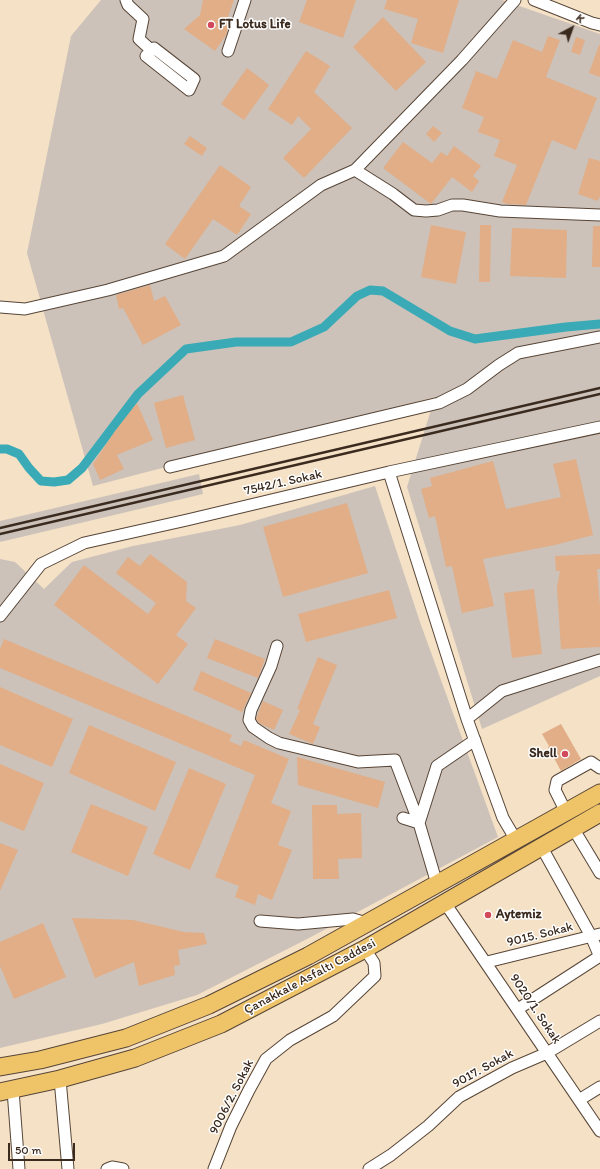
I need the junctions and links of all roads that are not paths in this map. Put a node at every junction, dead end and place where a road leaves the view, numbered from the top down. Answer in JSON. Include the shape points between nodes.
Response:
{"nodes":[{"id":1,"x":126,"y":0,"type":"edge"},
{"id":2,"x":245,"y":0,"type":"edge"},
{"id":3,"x":515,"y":0,"type":"edge"},
{"id":4,"x":534,"y":0,"type":"edge"},
{"id":5,"x":600,"y":25,"type":"edge"},
{"id":6,"x":151,"y":50,"type":"dead end"},
{"id":7,"x":228,"y":51,"type":"dead end"},
{"id":8,"x":355,"y":170,"type":"junction"},
{"id":9,"x":600,"y":215,"type":"edge"},
{"id":10,"x":0,"y":307,"type":"edge"},
{"id":11,"x":600,"y":337,"type":"edge"},
{"id":12,"x":600,"y":427,"type":"edge"},
{"id":13,"x":170,"y":467,"type":"dead end"},
{"id":14,"x":389,"y":472,"type":"junction"},
{"id":15,"x":0,"y":616,"type":"edge"},
{"id":16,"x":278,"y":646,"type":"dead end"},
{"id":17,"x":600,"y":660,"type":"edge"},
{"id":18,"x":467,"y":719,"type":"junction"},
{"id":19,"x":475,"y":740,"type":"junction"},
{"id":20,"x":600,"y":768,"type":"edge"},
{"id":21,"x":600,"y":793,"type":"edge"},
{"id":22,"x":566,"y":812,"type":"junction"},
{"id":23,"x":600,"y":813,"type":"edge"},
{"id":24,"x":403,"y":818,"type":"dead end"},
{"id":25,"x":419,"y":823,"type":"junction"},
{"id":26,"x":573,"y":828,"type":"junction"},
{"id":27,"x":516,"y":840,"type":"junction"},
{"id":28,"x":542,"y":846,"type":"junction"},
{"id":29,"x":600,"y":873,"type":"edge"},
{"id":30,"x":437,"y":884,"type":"junction"},
{"id":31,"x":445,"y":903,"type":"junction"},
{"id":32,"x":260,"y":921,"type":"dead end"},
{"id":33,"x":367,"y":923,"type":"junction"},
{"id":34,"x":595,"y":935,"type":"edge"},
{"id":35,"x":365,"y":949,"type":"junction"},
{"id":36,"x":600,"y":956,"type":"edge"},
{"id":37,"x":487,"y":962,"type":"junction"},
{"id":38,"x":518,"y":1009,"type":"junction"},
{"id":39,"x":600,"y":1021,"type":"edge"},
{"id":40,"x":547,"y":1053,"type":"junction"},
{"id":41,"x":0,"y":1067,"type":"edge"},
{"id":42,"x":60,"y":1079,"type":"junction"},
{"id":43,"x":600,"y":1087,"type":"edge"},
{"id":44,"x":7,"y":1091,"type":"edge"},
{"id":45,"x":579,"y":1100,"type":"junction"},
{"id":46,"x":600,"y":1131,"type":"edge"},
{"id":47,"x":19,"y":1169,"type":"edge"},
{"id":48,"x":68,"y":1169,"type":"edge"},
{"id":49,"x":107,"y":1169,"type":"edge"},
{"id":50,"x":123,"y":1169,"type":"edge"},
{"id":51,"x":214,"y":1169,"type":"edge"},
{"id":52,"x":369,"y":1169,"type":"edge"}],
"edges":[{"from":1,"to":6,"type":"street","via":[[143,19],[139,39]]},
{"from":2,"to":7,"type":"street"},
{"from":3,"to":8,"type":"street","via":[[462,60]]},
{"from":4,"to":5,"type":"street"},
{"from":8,"to":9,"type":"street","via":[[394,194],[414,210],[438,210],[452,205],[464,205],[500,211]]},
{"from":8,"to":10,"type":"street","via":[[321,185],[224,256],[108,290],[25,309]]},
{"from":11,"to":13,"type":"street","via":[[518,353],[467,389],[439,404]]},
{"from":12,"to":14,"type":"street","name":"7542/1. Sokak"},
{"from":14,"to":15,"type":"street","name":"7542/1. Sokak","via":[[84,543],[41,564]]},
{"from":14,"to":18,"type":"street"},
{"from":16,"to":25,"type":"street","via":[[251,710],[249,720],[253,726],[279,743],[336,757],[358,762],[395,760]]},
{"from":17,"to":18,"type":"street","via":[[502,691]]},
{"from":18,"to":19,"type":"street"},
{"from":19,"to":25,"type":"street","via":[[437,766]]},
{"from":19,"to":27,"type":"street","via":[[503,818]]},
{"from":20,"to":22,"type":"street","via":[[591,762],[557,781],[555,790]]},
{"from":21,"to":22,"type":"highway","name":"Çanakkale Asfaltı Caddesi"},
{"from":22,"to":27,"type":"highway","name":"Çanakkale Asfaltı Caddesi"},
{"from":23,"to":26,"type":"highway","name":"Çanakkale Asfaltı Caddesi"},
{"from":24,"to":25,"type":"street"},
{"from":25,"to":30,"type":"street"},
{"from":26,"to":28,"type":"highway","name":"Çanakkale Asfaltı Caddesi"},
{"from":26,"to":29,"type":"street"},
{"from":27,"to":30,"type":"highway","name":"Çanakkale Asfaltı Caddesi"},
{"from":28,"to":31,"type":"highway","name":"Çanakkale Asfaltı Caddesi"},
{"from":28,"to":34,"type":"street"},
{"from":30,"to":33,"type":"highway","name":"Çanakkale Asfaltı Caddesi"},
{"from":31,"to":35,"type":"highway","name":"Çanakkale Asfaltı Caddesi"},
{"from":31,"to":37,"type":"street","name":"9020/1. Sokak"},
{"from":32,"to":33,"type":"street","via":[[298,924],[353,918]]},
{"from":33,"to":41,"type":"highway","name":"Çanakkale Asfaltı Caddesi","via":[[308,956],[209,1005],[126,1038],[40,1060]]},
{"from":34,"to":36,"type":"street"},
{"from":34,"to":37,"type":"street","name":"9015. Sokak"},
{"from":35,"to":42,"type":"highway","name":"Çanakkale Asfaltı Caddesi","via":[[221,1024],[135,1058]]},
{"from":35,"to":51,"type":"street","name":"9006/2. Sokak","via":[[374,963],[375,976],[333,1016],[290,1040],[266,1059],[248,1090]]},
{"from":36,"to":38,"type":"street"},
{"from":37,"to":38,"type":"street","name":"9020/1. Sokak"},
{"from":38,"to":40,"type":"street","name":"9020/1. Sokak"},
{"from":39,"to":40,"type":"street","name":"9017. Sokak"},
{"from":40,"to":45,"type":"street","name":"9020/1. Sokak"},
{"from":40,"to":52,"type":"street","name":"9017. Sokak","via":[[512,1068],[459,1097],[428,1126]]},
{"from":42,"to":44,"type":"highway","name":"Çanakkale Asfaltı Caddesi"},
{"from":42,"to":48,"type":"street"},
{"from":43,"to":45,"type":"street"},
{"from":44,"to":47,"type":"street"},
{"from":45,"to":46,"type":"street","name":"9020/1. Sokak"},
{"from":49,"to":50,"type":"street"}]}
